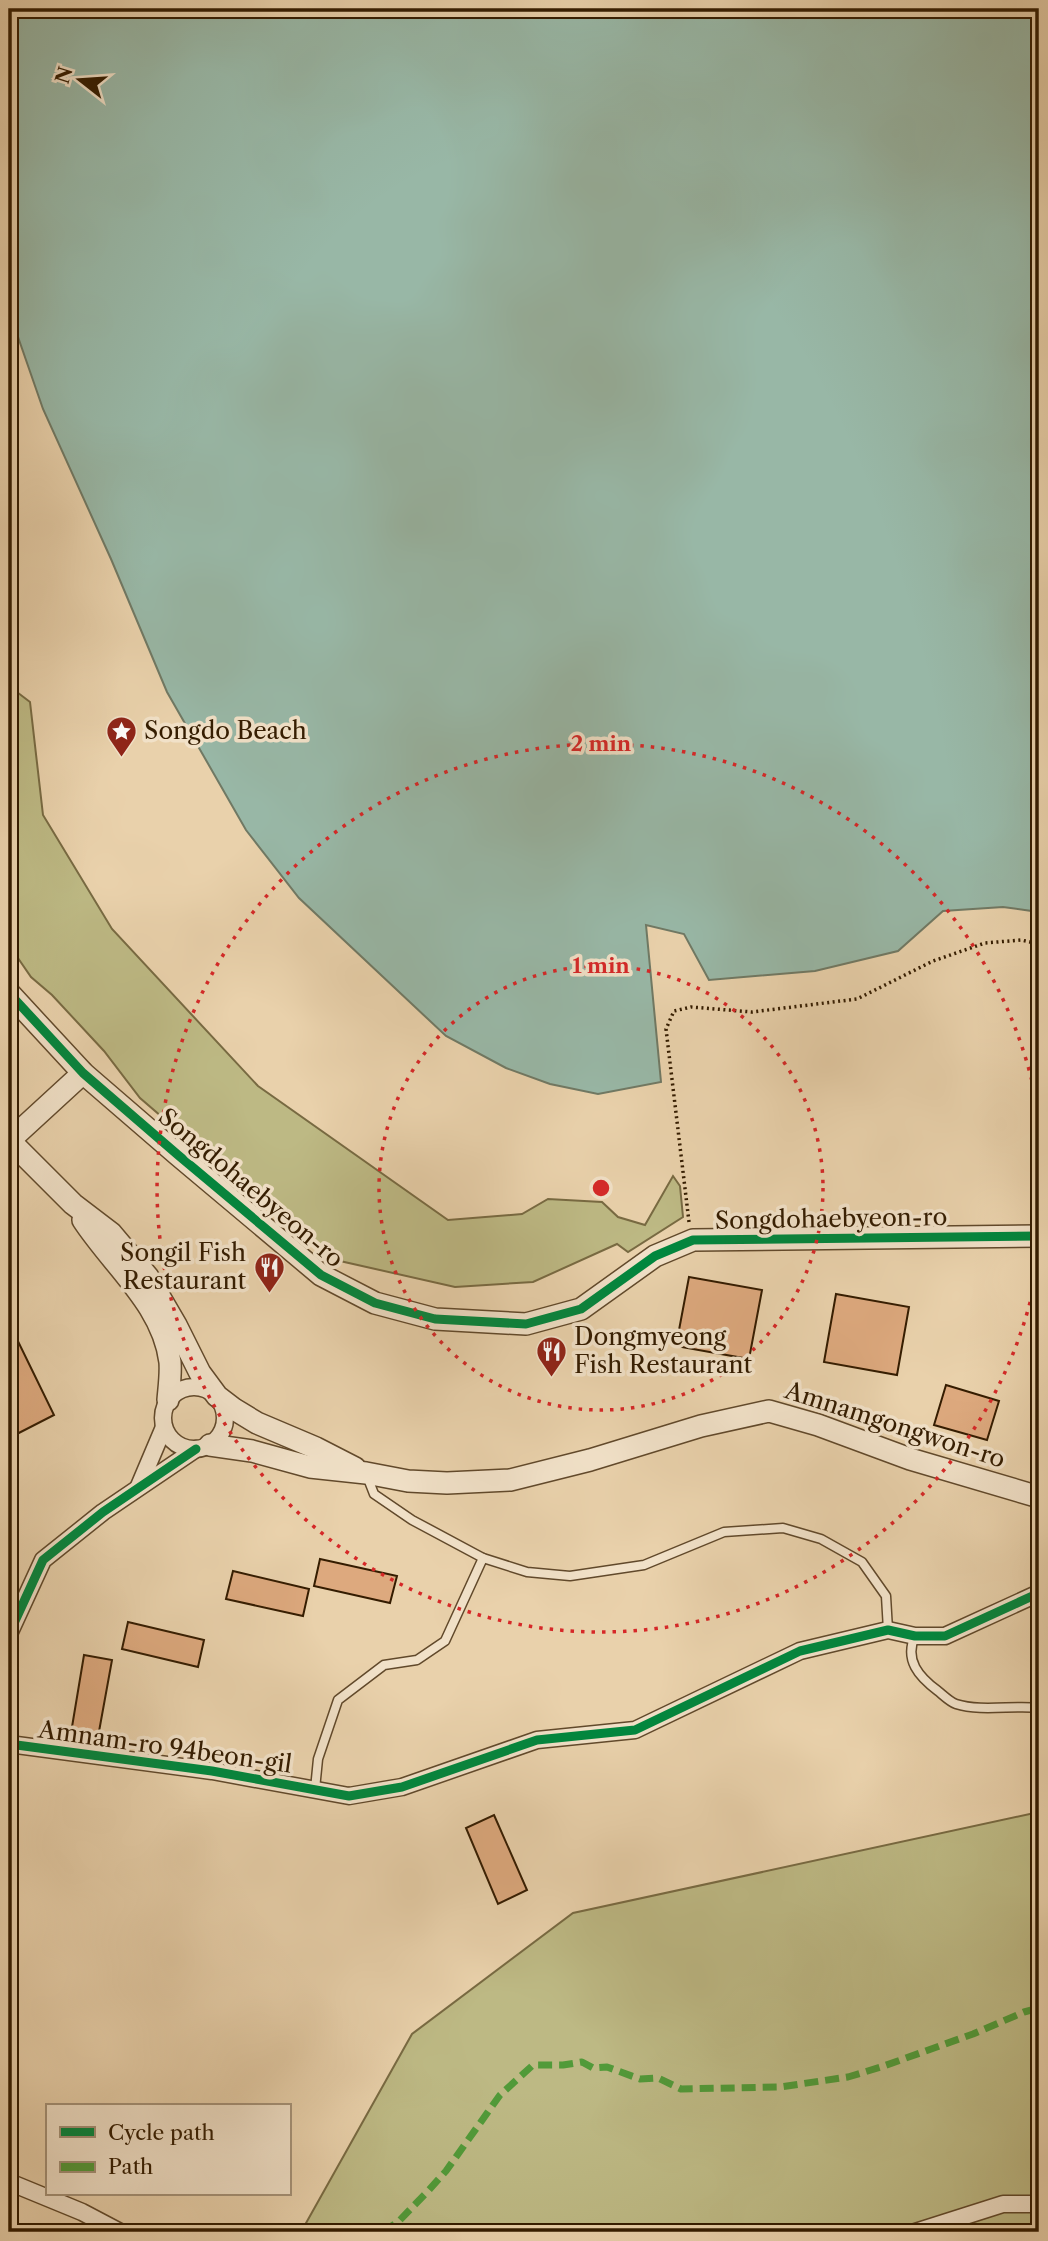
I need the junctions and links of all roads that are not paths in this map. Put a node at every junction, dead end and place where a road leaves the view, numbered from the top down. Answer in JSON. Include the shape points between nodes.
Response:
{"nodes":[{"id":1,"x":9,"y":993,"type":"edge"},
{"id":2,"x":83,"y":1073,"type":"junction"},
{"id":3,"x":9,"y":1140,"type":"edge"},
{"id":4,"x":73,"y":1204,"type":"junction"},
{"id":5,"x":1039,"y":1236,"type":"edge"},
{"id":6,"x":217,"y":1396,"type":"junction"},
{"id":7,"x":168,"y":1400,"type":"junction"},
{"id":8,"x":164,"y":1427,"type":"junction"},
{"id":9,"x":203,"y":1447,"type":"junction"},
{"id":10,"x":366,"y":1473,"type":"junction"},
{"id":11,"x":138,"y":1488,"type":"junction"},
{"id":12,"x":1039,"y":1497,"type":"edge"},
{"id":13,"x":483,"y":1558,"type":"junction"},
{"id":14,"x":1039,"y":1593,"type":"edge"},
{"id":15,"x":888,"y":1630,"type":"junction"},
{"id":16,"x":9,"y":1634,"type":"edge"},
{"id":17,"x":915,"y":1636,"type":"junction"},
{"id":18,"x":1039,"y":1708,"type":"edge"},
{"id":19,"x":9,"y":1744,"type":"edge"},
{"id":20,"x":316,"y":1789,"type":"junction"},
{"id":21,"x":9,"y":2182,"type":"edge"},
{"id":22,"x":1039,"y":2204,"type":"edge"},
{"id":23,"x":120,"y":2232,"type":"edge"},
{"id":24,"x":915,"y":2232,"type":"edge"}],
"edges":[{"from":1,"to":2,"type":"street","name":"Songdohaebyeon-ro"},
{"from":2,"to":3,"type":"street"},
{"from":2,"to":5,"type":"street","name":"Songdohaebyeon-ro","via":[[321,1275],[375,1303],[435,1319],[526,1324],[580,1309],[655,1256],[691,1241]]},
{"from":3,"to":4,"type":"street","name":"Amnamgongwon-ro"},
{"from":4,"to":6,"type":"street","name":"Amnamgongwon-ro","via":[[111,1233],[148,1278]]},
{"from":4,"to":7,"type":"street","name":"Amnamgongwon-ro","via":[[156,1320],[170,1364]]},
{"from":6,"to":7,"type":"street","via":[[192,1386],[178,1390]]},
{"from":6,"to":9,"type":"street","via":[[225,1422],[220,1435]]},
{"from":6,"to":10,"type":"street","name":"Amnamgongwon-ro","via":[[257,1423]]},
{"from":7,"to":8,"type":"street","via":[[162,1413]]},
{"from":8,"to":9,"type":"street","via":[[183,1447]]},
{"from":8,"to":11,"type":"street"},
{"from":9,"to":10,"type":"street","name":"Amnamgongwon-ro","via":[[252,1451],[310,1467]]},
{"from":9,"to":11,"type":"street"},
{"from":10,"to":12,"type":"street","name":"Amnamgongwon-ro","via":[[408,1482],[510,1480],[769,1411]]},
{"from":10,"to":13,"type":"lane","via":[[374,1494]]},
{"from":11,"to":16,"type":"street","via":[[43,1560]]},
{"from":13,"to":15,"type":"lane","via":[[527,1572],[570,1576],[644,1565],[724,1532],[783,1528],[821,1539],[862,1562],[886,1596]]},
{"from":13,"to":20,"type":"lane","via":[[445,1641],[418,1660],[384,1665],[338,1700],[318,1759]]},
{"from":14,"to":17,"type":"street","via":[[945,1636]]},
{"from":15,"to":17,"type":"street"},
{"from":15,"to":20,"type":"street","name":"Amnam-ro 94beon-gil","via":[[800,1651],[635,1730],[537,1740],[402,1787],[349,1796]]},
{"from":17,"to":18,"type":"lane","via":[[910,1652],[914,1667],[955,1703]]},
{"from":19,"to":20,"type":"street","name":"Amnam-ro 94beon-gil"},
{"from":21,"to":23,"type":"street"},
{"from":22,"to":24,"type":"street","via":[[1003,2204]]}]}
